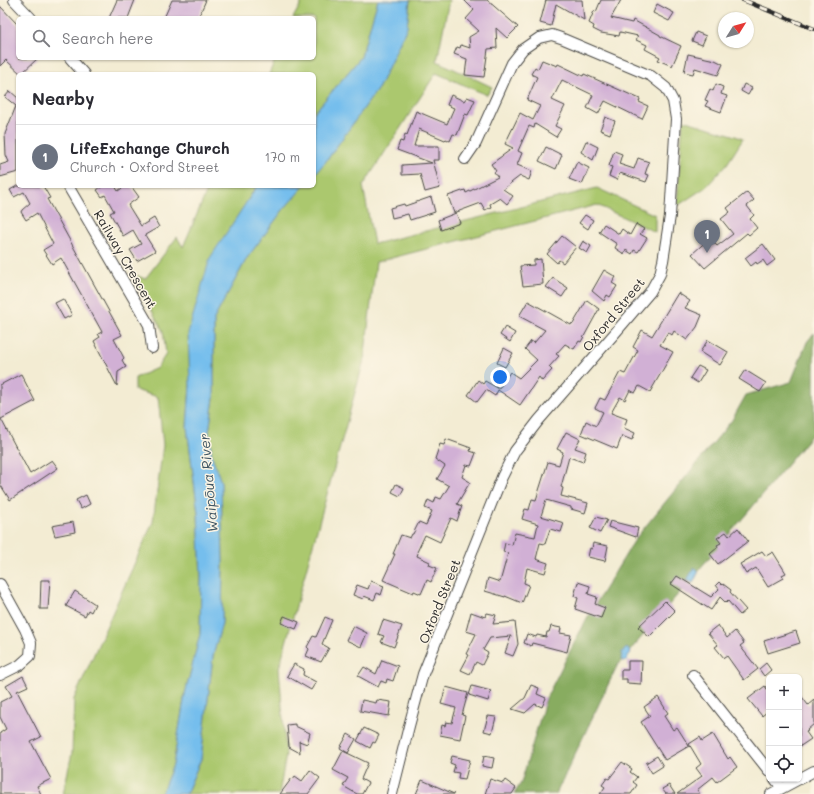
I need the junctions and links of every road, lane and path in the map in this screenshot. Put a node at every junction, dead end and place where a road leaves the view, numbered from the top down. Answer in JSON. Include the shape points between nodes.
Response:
{"nodes":[{"id":1,"x":14,"y":0,"type":"edge"},
{"id":2,"x":29,"y":16,"type":"edge"},
{"id":3,"x":72,"y":60,"type":"edge"},
{"id":4,"x":82,"y":72,"type":"edge"},
{"id":5,"x":465,"y":159,"type":"dead end"},
{"id":6,"x":69,"y":188,"type":"edge"},
{"id":7,"x":152,"y":348,"type":"dead end"},
{"id":8,"x":0,"y":584,"type":"edge"},
{"id":9,"x":0,"y":675,"type":"edge"},
{"id":10,"x":694,"y":675,"type":"dead end"},
{"id":11,"x":766,"y":767,"type":"edge"},
{"id":12,"x":814,"y":771,"type":"edge"},
{"id":13,"x":777,"y":782,"type":"edge"},
{"id":14,"x":782,"y":788,"type":"junction"},
{"id":15,"x":392,"y":794,"type":"edge"},
{"id":16,"x":771,"y":794,"type":"edge"}],
"edges":[{"from":1,"to":2,"type":"street"},
{"from":3,"to":4,"type":"street"},
{"from":5,"to":15,"type":"street","name":"Oxford Street","via":[[476,143],[512,63],[523,49],[539,38],[552,35],[561,38],[652,76],[666,88],[673,100],[676,119],[670,216],[660,274],[650,292],[538,420],[515,450],[423,674]]},
{"from":6,"to":7,"type":"street","name":"Railway Crescent","via":[[149,325]]},
{"from":8,"to":9,"type":"street","via":[[31,643],[30,656],[20,665]]},
{"from":10,"to":11,"type":"street"},
{"from":12,"to":14,"type":"street"},
{"from":13,"to":14,"type":"street"},
{"from":14,"to":16,"type":"street"}]}
